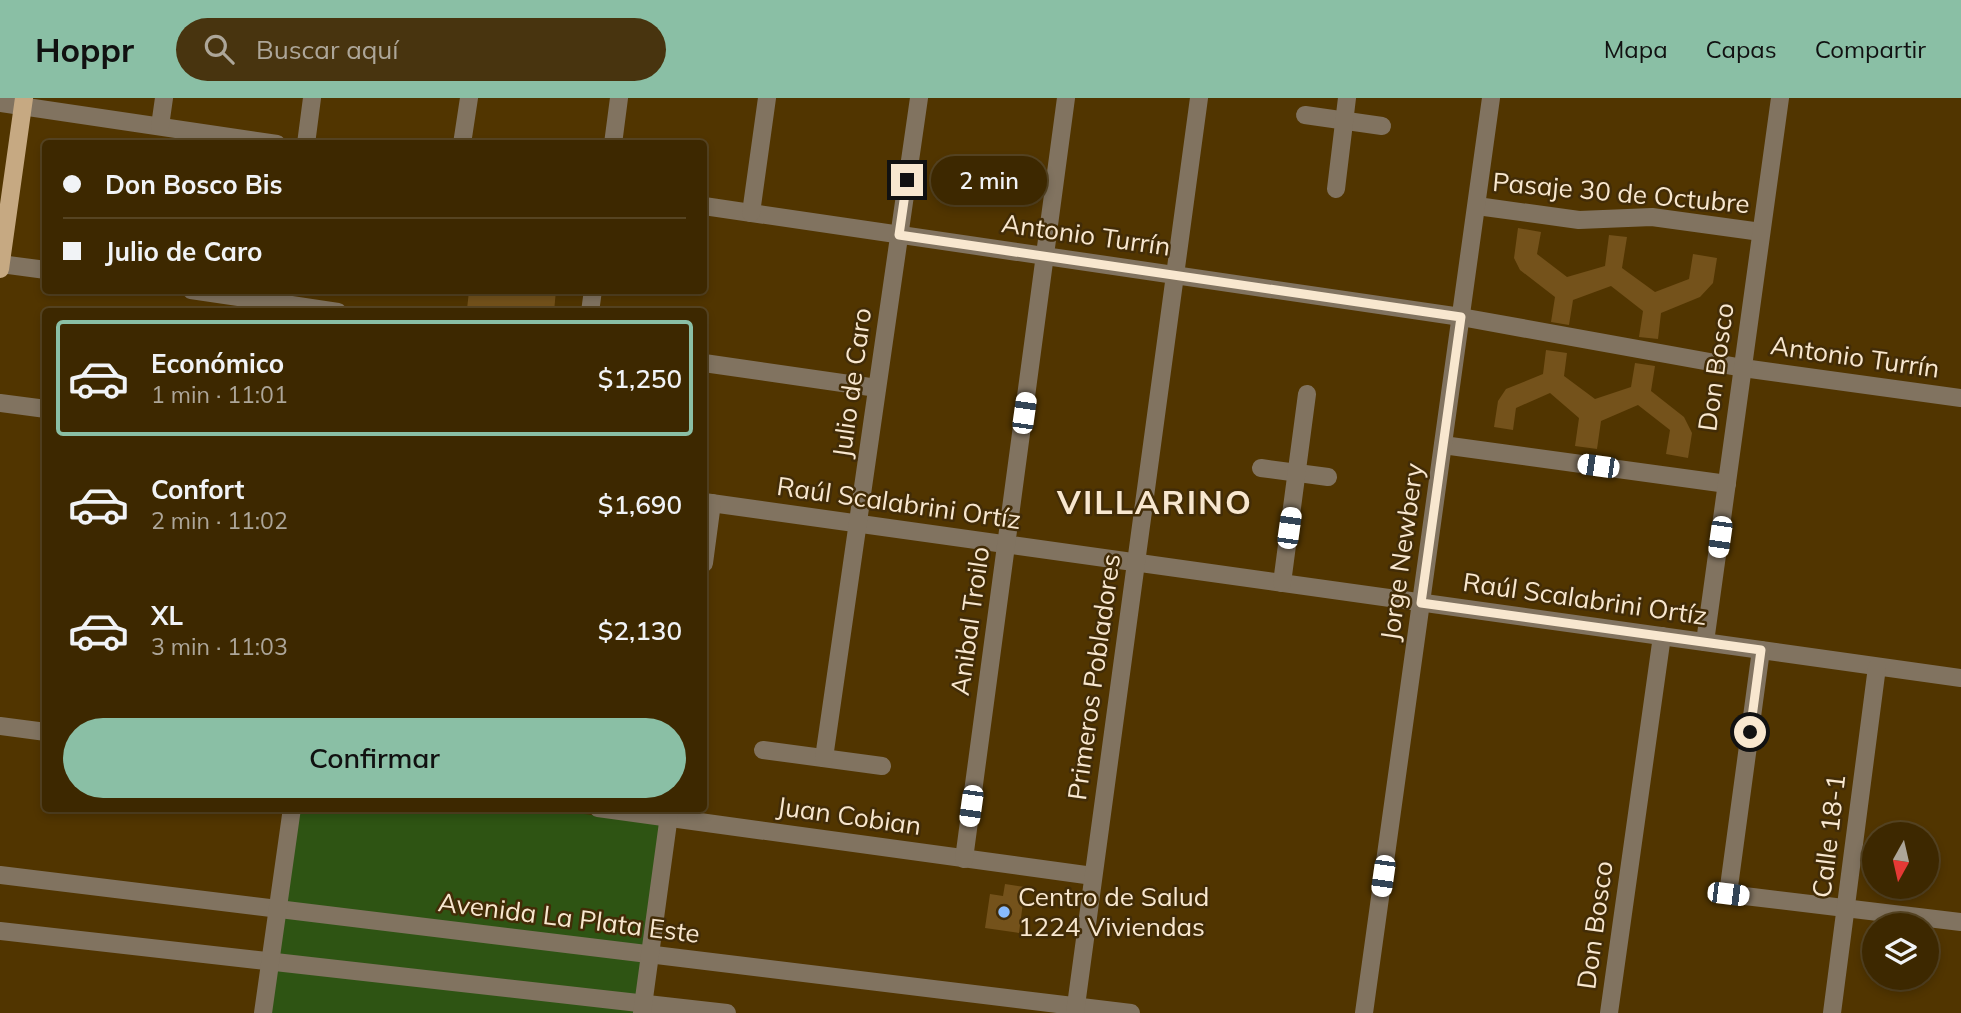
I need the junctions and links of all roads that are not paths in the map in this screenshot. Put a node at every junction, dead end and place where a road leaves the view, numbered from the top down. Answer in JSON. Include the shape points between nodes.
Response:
{"nodes":[{"id":1,"x":164,"y":98,"type":"edge"},
{"id":2,"x":312,"y":98,"type":"edge"},
{"id":3,"x":468,"y":98,"type":"edge"},
{"id":4,"x":619,"y":98,"type":"edge"},
{"id":5,"x":767,"y":98,"type":"edge"},
{"id":6,"x":919,"y":98,"type":"edge"},
{"id":7,"x":1066,"y":98,"type":"edge"},
{"id":8,"x":1199,"y":98,"type":"edge"},
{"id":9,"x":1347,"y":98,"type":"edge"},
{"id":10,"x":1492,"y":98,"type":"edge"},
{"id":11,"x":1780,"y":98,"type":"edge"},
{"id":12,"x":24,"y":102,"type":"edge"},
{"id":13,"x":0,"y":103,"type":"edge"},
{"id":14,"x":1305,"y":115,"type":"dead end"},
{"id":15,"x":1344,"y":121,"type":"junction"},
{"id":16,"x":1382,"y":126,"type":"dead end"},
{"id":17,"x":160,"y":127,"type":"junction"},
{"id":18,"x":249,"y":140,"type":"edge"},
{"id":19,"x":307,"y":140,"type":"edge"},
{"id":20,"x":463,"y":140,"type":"edge"},
{"id":21,"x":614,"y":140,"type":"edge"},
{"id":22,"x":1336,"y":189,"type":"dead end"},
{"id":23,"x":707,"y":206,"type":"edge"},
{"id":24,"x":1476,"y":206,"type":"junction"},
{"id":25,"x":751,"y":213,"type":"junction"},
{"id":26,"x":1761,"y":232,"type":"junction"},
{"id":27,"x":899,"y":235,"type":"junction"},
{"id":28,"x":1045,"y":256,"type":"junction"},
{"id":29,"x":0,"y":264,"type":"edge"},
{"id":30,"x":0,"y":269,"type":"edge"},
{"id":31,"x":42,"y":269,"type":"edge"},
{"id":32,"x":1175,"y":275,"type":"junction"},
{"id":33,"x":222,"y":294,"type":"edge"},
{"id":34,"x":284,"y":302,"type":"edge"},
{"id":35,"x":316,"y":308,"type":"edge"},
{"id":36,"x":1461,"y":317,"type":"junction"},
{"id":37,"x":707,"y":363,"type":"edge"},
{"id":38,"x":1743,"y":368,"type":"junction"},
{"id":39,"x":877,"y":388,"type":"junction"},
{"id":40,"x":1307,"y":394,"type":"dead end"},
{"id":41,"x":1961,"y":398,"type":"edge"},
{"id":42,"x":0,"y":403,"type":"edge"},
{"id":43,"x":42,"y":408,"type":"edge"},
{"id":44,"x":1443,"y":445,"type":"junction"},
{"id":45,"x":1261,"y":468,"type":"dead end"},
{"id":46,"x":1297,"y":473,"type":"junction"},
{"id":47,"x":1328,"y":477,"type":"dead end"},
{"id":48,"x":1727,"y":484,"type":"junction"},
{"id":49,"x":708,"y":502,"type":"edge"},
{"id":50,"x":858,"y":523,"type":"junction"},
{"id":51,"x":1006,"y":544,"type":"junction"},
{"id":52,"x":1136,"y":562,"type":"junction"},
{"id":53,"x":1282,"y":583,"type":"junction"},
{"id":54,"x":1421,"y":603,"type":"junction"},
{"id":55,"x":1662,"y":636,"type":"junction"},
{"id":56,"x":1706,"y":642,"type":"junction"},
{"id":57,"x":1761,"y":650,"type":"junction"},
{"id":58,"x":1877,"y":667,"type":"junction"},
{"id":59,"x":1961,"y":678,"type":"edge"},
{"id":60,"x":0,"y":726,"type":"edge"},
{"id":61,"x":42,"y":731,"type":"edge"},
{"id":62,"x":763,"y":750,"type":"dead end"},
{"id":63,"x":824,"y":758,"type":"junction"},
{"id":64,"x":882,"y":766,"type":"dead end"},
{"id":65,"x":291,"y":812,"type":"edge"},
{"id":66,"x":669,"y":813,"type":"edge"},
{"id":67,"x":964,"y":859,"type":"junction"},
{"id":68,"x":0,"y":875,"type":"edge"},
{"id":69,"x":1093,"y":876,"type":"junction"},
{"id":70,"x":278,"y":908,"type":"junction"},
{"id":71,"x":1846,"y":908,"type":"junction"},
{"id":72,"x":1961,"y":922,"type":"edge"},
{"id":73,"x":0,"y":931,"type":"edge"},
{"id":74,"x":649,"y":955,"type":"junction"},
{"id":75,"x":270,"y":963,"type":"junction"},
{"id":76,"x":642,"y":1008,"type":"edge"},
{"id":77,"x":1075,"y":1010,"type":"edge"},
{"id":78,"x":262,"y":1013,"type":"edge"},
{"id":79,"x":727,"y":1013,"type":"edge"},
{"id":80,"x":1131,"y":1013,"type":"edge"},
{"id":81,"x":1364,"y":1013,"type":"edge"},
{"id":82,"x":1609,"y":1013,"type":"edge"},
{"id":83,"x":1832,"y":1013,"type":"edge"}],
"edges":[{"from":1,"to":17,"type":"street"},
{"from":2,"to":19,"type":"street"},
{"from":3,"to":20,"type":"street"},
{"from":4,"to":21,"type":"street"},
{"from":5,"to":25,"type":"street"},
{"from":6,"to":27,"type":"street","name":"Julio de Caro"},
{"from":7,"to":28,"type":"street","name":"Anibal Troilo"},
{"from":8,"to":32,"type":"street","name":"Primeros Pobladores"},
{"from":9,"to":15,"type":"street"},
{"from":10,"to":24,"type":"street","name":"Jorge Newbery"},
{"from":11,"to":26,"type":"street","name":"Don Bosco"},
{"from":12,"to":13,"type":"street"},
{"from":12,"to":17,"type":"street"},
{"from":12,"to":29,"type":"main road"},
{"from":14,"to":15,"type":"street"},
{"from":15,"to":16,"type":"street"},
{"from":15,"to":22,"type":"street"},
{"from":17,"to":18,"type":"street"},
{"from":23,"to":25,"type":"street","name":"Antonio Turrín"},
{"from":24,"to":26,"type":"street","name":"Pasaje 30 de Octubre","via":[[1579,220],[1651,217]]},
{"from":24,"to":36,"type":"street","name":"Jorge Newbery"},
{"from":25,"to":27,"type":"street","name":"Antonio Turrín"},
{"from":26,"to":38,"type":"street","name":"Don Bosco"},
{"from":27,"to":28,"type":"street","name":"Antonio Turrín"},
{"from":27,"to":39,"type":"street","name":"Julio de Caro"},
{"from":28,"to":32,"type":"street","name":"Antonio Turrín"},
{"from":28,"to":51,"type":"street","name":"Anibal Troilo"},
{"from":29,"to":30,"type":"main road"},
{"from":29,"to":31,"type":"street"},
{"from":32,"to":36,"type":"street","name":"Antonio Turrín"},
{"from":32,"to":52,"type":"street","name":"Primeros Pobladores"},
{"from":33,"to":34,"type":"street"},
{"from":34,"to":35,"type":"street"},
{"from":36,"to":38,"type":"street","name":"Antonio Turrín"},
{"from":36,"to":44,"type":"street","name":"Jorge Newbery"},
{"from":37,"to":39,"type":"street"},
{"from":38,"to":41,"type":"street","name":"Antonio Turrín"},
{"from":38,"to":48,"type":"street","name":"Don Bosco"},
{"from":39,"to":50,"type":"street","name":"Julio de Caro"},
{"from":40,"to":46,"type":"street"},
{"from":42,"to":43,"type":"street"},
{"from":44,"to":48,"type":"street"},
{"from":44,"to":54,"type":"street","name":"Jorge Newbery"},
{"from":45,"to":46,"type":"street"},
{"from":46,"to":47,"type":"street"},
{"from":46,"to":53,"type":"street"},
{"from":48,"to":56,"type":"street","name":"Don Bosco"},
{"from":49,"to":50,"type":"street","name":"Raúl Scalabrini Ortíz"},
{"from":50,"to":51,"type":"street","name":"Raúl Scalabrini Ortíz"},
{"from":50,"to":63,"type":"street","name":"Julio de Caro"},
{"from":51,"to":52,"type":"street","name":"Raúl Scalabrini Ortíz"},
{"from":51,"to":67,"type":"street","name":"Anibal Troilo"},
{"from":52,"to":53,"type":"street","name":"Raúl Scalabrini Ortíz"},
{"from":52,"to":69,"type":"street","name":"Primeros Pobladores"},
{"from":53,"to":54,"type":"street","name":"Raúl Scalabrini Ortíz"},
{"from":54,"to":55,"type":"street","name":"Raúl Scalabrini Ortíz"},
{"from":54,"to":81,"type":"street","name":"Jorge Newbery"},
{"from":55,"to":56,"type":"street","name":"Raúl Scalabrini Ortíz"},
{"from":55,"to":82,"type":"street","name":"Don Bosco"},
{"from":56,"to":57,"type":"street","name":"Raúl Scalabrini Ortíz"},
{"from":57,"to":58,"type":"street","name":"Raúl Scalabrini Ortíz"},
{"from":57,"to":71,"type":"street","via":[[1728,894]]},
{"from":58,"to":59,"type":"street","name":"Raúl Scalabrini Ortíz"},
{"from":58,"to":71,"type":"street","name":"Calle 18-1"},
{"from":60,"to":61,"type":"street"},
{"from":62,"to":63,"type":"street"},
{"from":63,"to":64,"type":"street"},
{"from":65,"to":70,"type":"street"},
{"from":66,"to":67,"type":"street","name":"Juan Cobian"},
{"from":66,"to":74,"type":"street"},
{"from":67,"to":69,"type":"street","name":"Juan Cobian"},
{"from":68,"to":70,"type":"street","name":"Avenida La Plata Este"},
{"from":69,"to":77,"type":"street","name":"Primeros Pobladores"},
{"from":70,"to":74,"type":"street","name":"Avenida La Plata Este"},
{"from":70,"to":75,"type":"street"},
{"from":71,"to":72,"type":"street"},
{"from":71,"to":83,"type":"street","name":"Calle 18-1"},
{"from":73,"to":75,"type":"street"},
{"from":74,"to":76,"type":"street"},
{"from":74,"to":77,"type":"street","name":"Avenida La Plata Este"},
{"from":75,"to":76,"type":"street"},
{"from":75,"to":78,"type":"street"},
{"from":76,"to":79,"type":"street"},
{"from":77,"to":80,"type":"street","name":"Avenida La Plata Este"}]}
